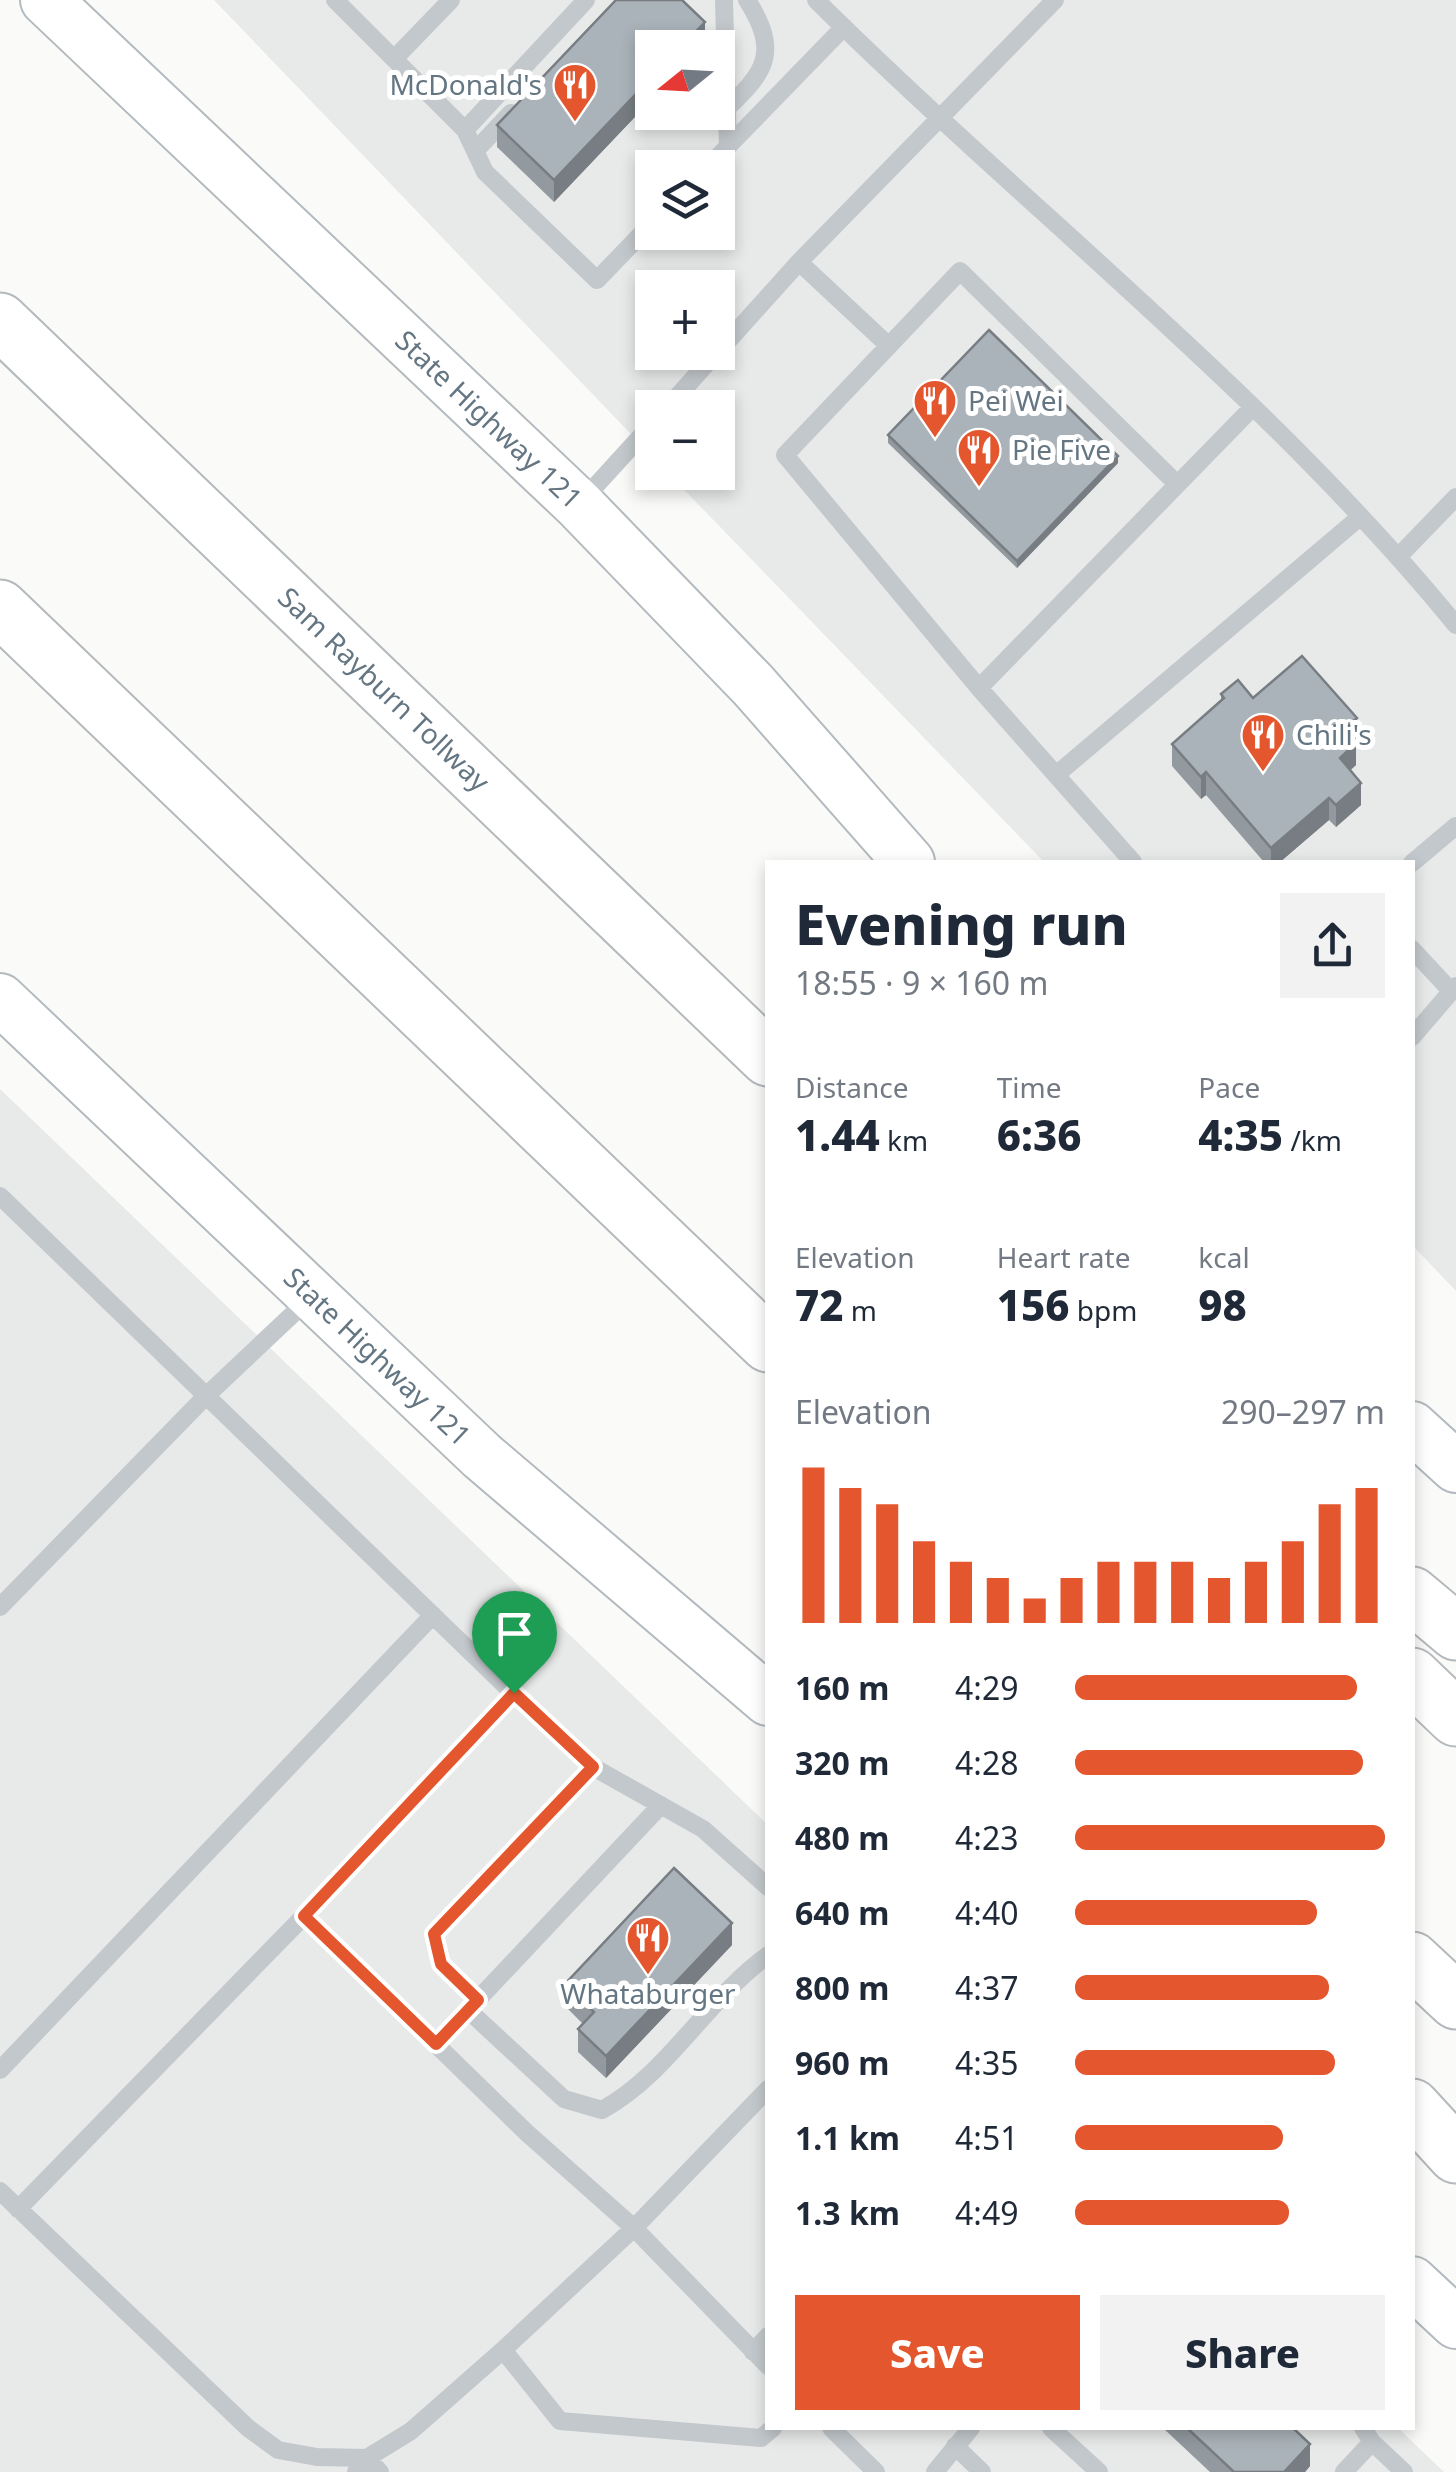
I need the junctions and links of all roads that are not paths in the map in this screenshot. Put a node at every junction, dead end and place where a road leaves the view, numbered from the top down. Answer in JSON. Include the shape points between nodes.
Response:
{"nodes":[{"id":1,"x":46,"y":0,"type":"edge"},
{"id":2,"x":335,"y":0,"type":"edge"},
{"id":3,"x":451,"y":0,"type":"edge"},
{"id":4,"x":586,"y":0,"type":"edge"},
{"id":5,"x":724,"y":0,"type":"edge"},
{"id":6,"x":747,"y":0,"type":"edge"},
{"id":7,"x":816,"y":0,"type":"edge"},
{"id":8,"x":1055,"y":0,"type":"edge"},
{"id":9,"x":844,"y":28,"type":"junction"},
{"id":10,"x":724,"y":30,"type":"edge"},
{"id":11,"x":395,"y":58,"type":"junction"},
{"id":12,"x":527,"y":96,"type":"edge"},
{"id":13,"x":735,"y":101,"type":"edge"},
{"id":14,"x":938,"y":119,"type":"junction"},
{"id":15,"x":465,"y":130,"type":"junction"},
{"id":16,"x":727,"y":130,"type":"edge"},
{"id":17,"x":728,"y":146,"type":"junction"},
{"id":18,"x":724,"y":150,"type":"edge"},
{"id":19,"x":475,"y":152,"type":"junction"},
{"id":20,"x":635,"y":241,"type":"edge"},
{"id":21,"x":799,"y":262,"type":"junction"},
{"id":22,"x":0,"y":320,"type":"edge"},
{"id":23,"x":735,"y":332,"type":"edge"},
{"id":24,"x":889,"y":346,"type":"junction"},
{"id":25,"x":701,"y":370,"type":"edge"},
{"id":26,"x":683,"y":390,"type":"edge"},
{"id":27,"x":1252,"y":408,"type":"junction"},
{"id":28,"x":635,"y":443,"type":"edge"},
{"id":29,"x":1176,"y":483,"type":"junction"},
{"id":30,"x":1456,"y":498,"type":"edge"},
{"id":31,"x":579,"y":504,"type":"junction"},
{"id":32,"x":1360,"y":517,"type":"junction"},
{"id":33,"x":1399,"y":556,"type":"junction"},
{"id":34,"x":0,"y":608,"type":"edge"},
{"id":35,"x":1456,"y":626,"type":"edge"},
{"id":36,"x":978,"y":688,"type":"junction"},
{"id":37,"x":1056,"y":776,"type":"junction"},
{"id":38,"x":1456,"y":826,"type":"edge"},
{"id":39,"x":908,"y":860,"type":"edge"},
{"id":40,"x":1130,"y":860,"type":"edge"},
{"id":41,"x":1415,"y":860,"type":"edge"},
{"id":42,"x":1415,"y":952,"type":"edge"},
{"id":43,"x":1454,"y":989,"type":"edge"},
{"id":44,"x":0,"y":999,"type":"edge"},
{"id":45,"x":1415,"y":1034,"type":"edge"},
{"id":46,"x":765,"y":1055,"type":"edge"},
{"id":47,"x":0,"y":1196,"type":"edge"},
{"id":48,"x":312,"y":1297,"type":"junction"},
{"id":49,"x":765,"y":1341,"type":"edge"},
{"id":50,"x":206,"y":1396,"type":"junction"},
{"id":51,"x":1415,"y":1430,"type":"edge"},
{"id":52,"x":1456,"y":1467,"type":"edge"},
{"id":53,"x":1415,"y":1597,"type":"edge"},
{"id":54,"x":0,"y":1607,"type":"edge"},
{"id":55,"x":433,"y":1616,"type":"junction"},
{"id":56,"x":1456,"y":1632,"type":"edge"},
{"id":57,"x":1415,"y":1679,"type":"edge"},
{"id":58,"x":514,"y":1693,"type":"junction"},
{"id":59,"x":765,"y":1697,"type":"edge"},
{"id":60,"x":1456,"y":1718,"type":"edge"},
{"id":61,"x":593,"y":1767,"type":"junction"},
{"id":62,"x":661,"y":1805,"type":"junction"},
{"id":63,"x":765,"y":1884,"type":"edge"},
{"id":64,"x":304,"y":1916,"type":"junction"},
{"id":65,"x":765,"y":1957,"type":"edge"},
{"id":66,"x":1415,"y":1963,"type":"edge"},
{"id":67,"x":1456,"y":2001,"type":"edge"},
{"id":68,"x":473,"y":2005,"type":"junction"},
{"id":69,"x":436,"y":2044,"type":"junction"},
{"id":70,"x":0,"y":2070,"type":"edge"},
{"id":71,"x":765,"y":2092,"type":"edge"},
{"id":72,"x":1415,"y":2109,"type":"edge"},
{"id":73,"x":1456,"y":2155,"type":"edge"},
{"id":74,"x":0,"y":2191,"type":"edge"},
{"id":75,"x":18,"y":2209,"type":"junction"},
{"id":76,"x":634,"y":2228,"type":"junction"},
{"id":77,"x":1415,"y":2285,"type":"edge"},
{"id":78,"x":1456,"y":2323,"type":"edge"},
{"id":79,"x":765,"y":2339,"type":"edge"},
{"id":80,"x":503,"y":2350,"type":"junction"},
{"id":81,"x":752,"y":2352,"type":"junction"},
{"id":82,"x":765,"y":2363,"type":"edge"},
{"id":83,"x":771,"y":2430,"type":"edge"},
{"id":84,"x":832,"y":2430,"type":"edge"},
{"id":85,"x":969,"y":2430,"type":"edge"},
{"id":86,"x":1054,"y":2430,"type":"edge"},
{"id":87,"x":1368,"y":2435,"type":"edge"},
{"id":88,"x":955,"y":2446,"type":"junction"},
{"id":89,"x":368,"y":2467,"type":"edge"},
{"id":90,"x":876,"y":2472,"type":"edge"},
{"id":91,"x":936,"y":2472,"type":"edge"},
{"id":92,"x":982,"y":2472,"type":"edge"},
{"id":93,"x":1099,"y":2472,"type":"edge"},
{"id":94,"x":1344,"y":2472,"type":"edge"},
{"id":95,"x":1404,"y":2472,"type":"edge"}],
"edges":[{"from":1,"to":31,"type":"main road","name":"State Highway 121"},
{"from":2,"to":11,"type":"lane"},
{"from":3,"to":11,"type":"lane"},
{"from":4,"to":15,"type":"lane"},
{"from":5,"to":10,"type":"lane"},
{"from":6,"to":13,"type":"lane","via":[[766,41],[764,66]]},
{"from":7,"to":9,"type":"lane"},
{"from":8,"to":14,"type":"lane"},
{"from":9,"to":14,"type":"lane"},
{"from":9,"to":17,"type":"lane"},
{"from":11,"to":15,"type":"lane"},
{"from":12,"to":19,"type":"lane"},
{"from":14,"to":21,"type":"lane"},
{"from":14,"to":27,"type":"lane"},
{"from":15,"to":19,"type":"lane"},
{"from":16,"to":17,"type":"lane"},
{"from":17,"to":18,"type":"lane"},
{"from":19,"to":20,"type":"lane","via":[[485,172],[597,280]]},
{"from":21,"to":23,"type":"lane"},
{"from":21,"to":24,"type":"lane"},
{"from":22,"to":46,"type":"highway","name":"Sam Rayburn Tollway"},
{"from":24,"to":29,"type":"lane","via":[[960,271]]},
{"from":24,"to":36,"type":"lane","via":[[785,455]]},
{"from":25,"to":26,"type":"lane"},
{"from":27,"to":29,"type":"lane"},
{"from":27,"to":32,"type":"lane"},
{"from":28,"to":31,"type":"lane"},
{"from":29,"to":36,"type":"lane"},
{"from":30,"to":33,"type":"lane"},
{"from":31,"to":39,"type":"main road","name":"State Highway 121"},
{"from":32,"to":33,"type":"lane"},
{"from":32,"to":37,"type":"lane"},
{"from":33,"to":35,"type":"lane"},
{"from":34,"to":49,"type":"highway"},
{"from":36,"to":37,"type":"lane"},
{"from":37,"to":40,"type":"lane"},
{"from":38,"to":41,"type":"lane"},
{"from":42,"to":43,"type":"lane"},
{"from":43,"to":45,"type":"lane"},
{"from":44,"to":48,"type":"main road","name":"State Highway 121"},
{"from":47,"to":50,"type":"lane"},
{"from":48,"to":50,"type":"lane"},
{"from":48,"to":59,"type":"main road","name":"State Highway 121","via":[[482,1456]]},
{"from":50,"to":54,"type":"lane"},
{"from":50,"to":55,"type":"lane"},
{"from":51,"to":52,"type":"main road"},
{"from":53,"to":56,"type":"highway"},
{"from":55,"to":58,"type":"lane"},
{"from":55,"to":70,"type":"lane"},
{"from":57,"to":60,"type":"highway"},
{"from":58,"to":61,"type":"lane"},
{"from":58,"to":64,"type":"lane"},
{"from":61,"to":62,"type":"lane"},
{"from":61,"to":68,"type":"lane","via":[[434,1934],[441,1964]]},
{"from":62,"to":63,"type":"lane","via":[[702,1828]]},
{"from":62,"to":68,"type":"lane"},
{"from":64,"to":69,"type":"lane"},
{"from":64,"to":75,"type":"lane"},
{"from":65,"to":68,"type":"lane","via":[[738,1976],[630,2095],[602,2110],[564,2098]]},
{"from":66,"to":67,"type":"highway"},
{"from":68,"to":69,"type":"lane"},
{"from":69,"to":76,"type":"lane"},
{"from":71,"to":76,"type":"lane"},
{"from":72,"to":73,"type":"highway"},
{"from":74,"to":75,"type":"lane"},
{"from":75,"to":89,"type":"lane","via":[[248,2428],[278,2450]]},
{"from":76,"to":80,"type":"lane"},
{"from":76,"to":81,"type":"lane"},
{"from":77,"to":78,"type":"main road"},
{"from":79,"to":81,"type":"lane"},
{"from":80,"to":83,"type":"lane","via":[[560,2421],[761,2438]]},
{"from":80,"to":89,"type":"lane"},
{"from":81,"to":82,"type":"lane"},
{"from":84,"to":90,"type":"lane"},
{"from":85,"to":88,"type":"lane"},
{"from":86,"to":93,"type":"lane"},
{"from":87,"to":94,"type":"lane"},
{"from":87,"to":95,"type":"lane"},
{"from":88,"to":91,"type":"lane"},
{"from":88,"to":92,"type":"lane"}]}
